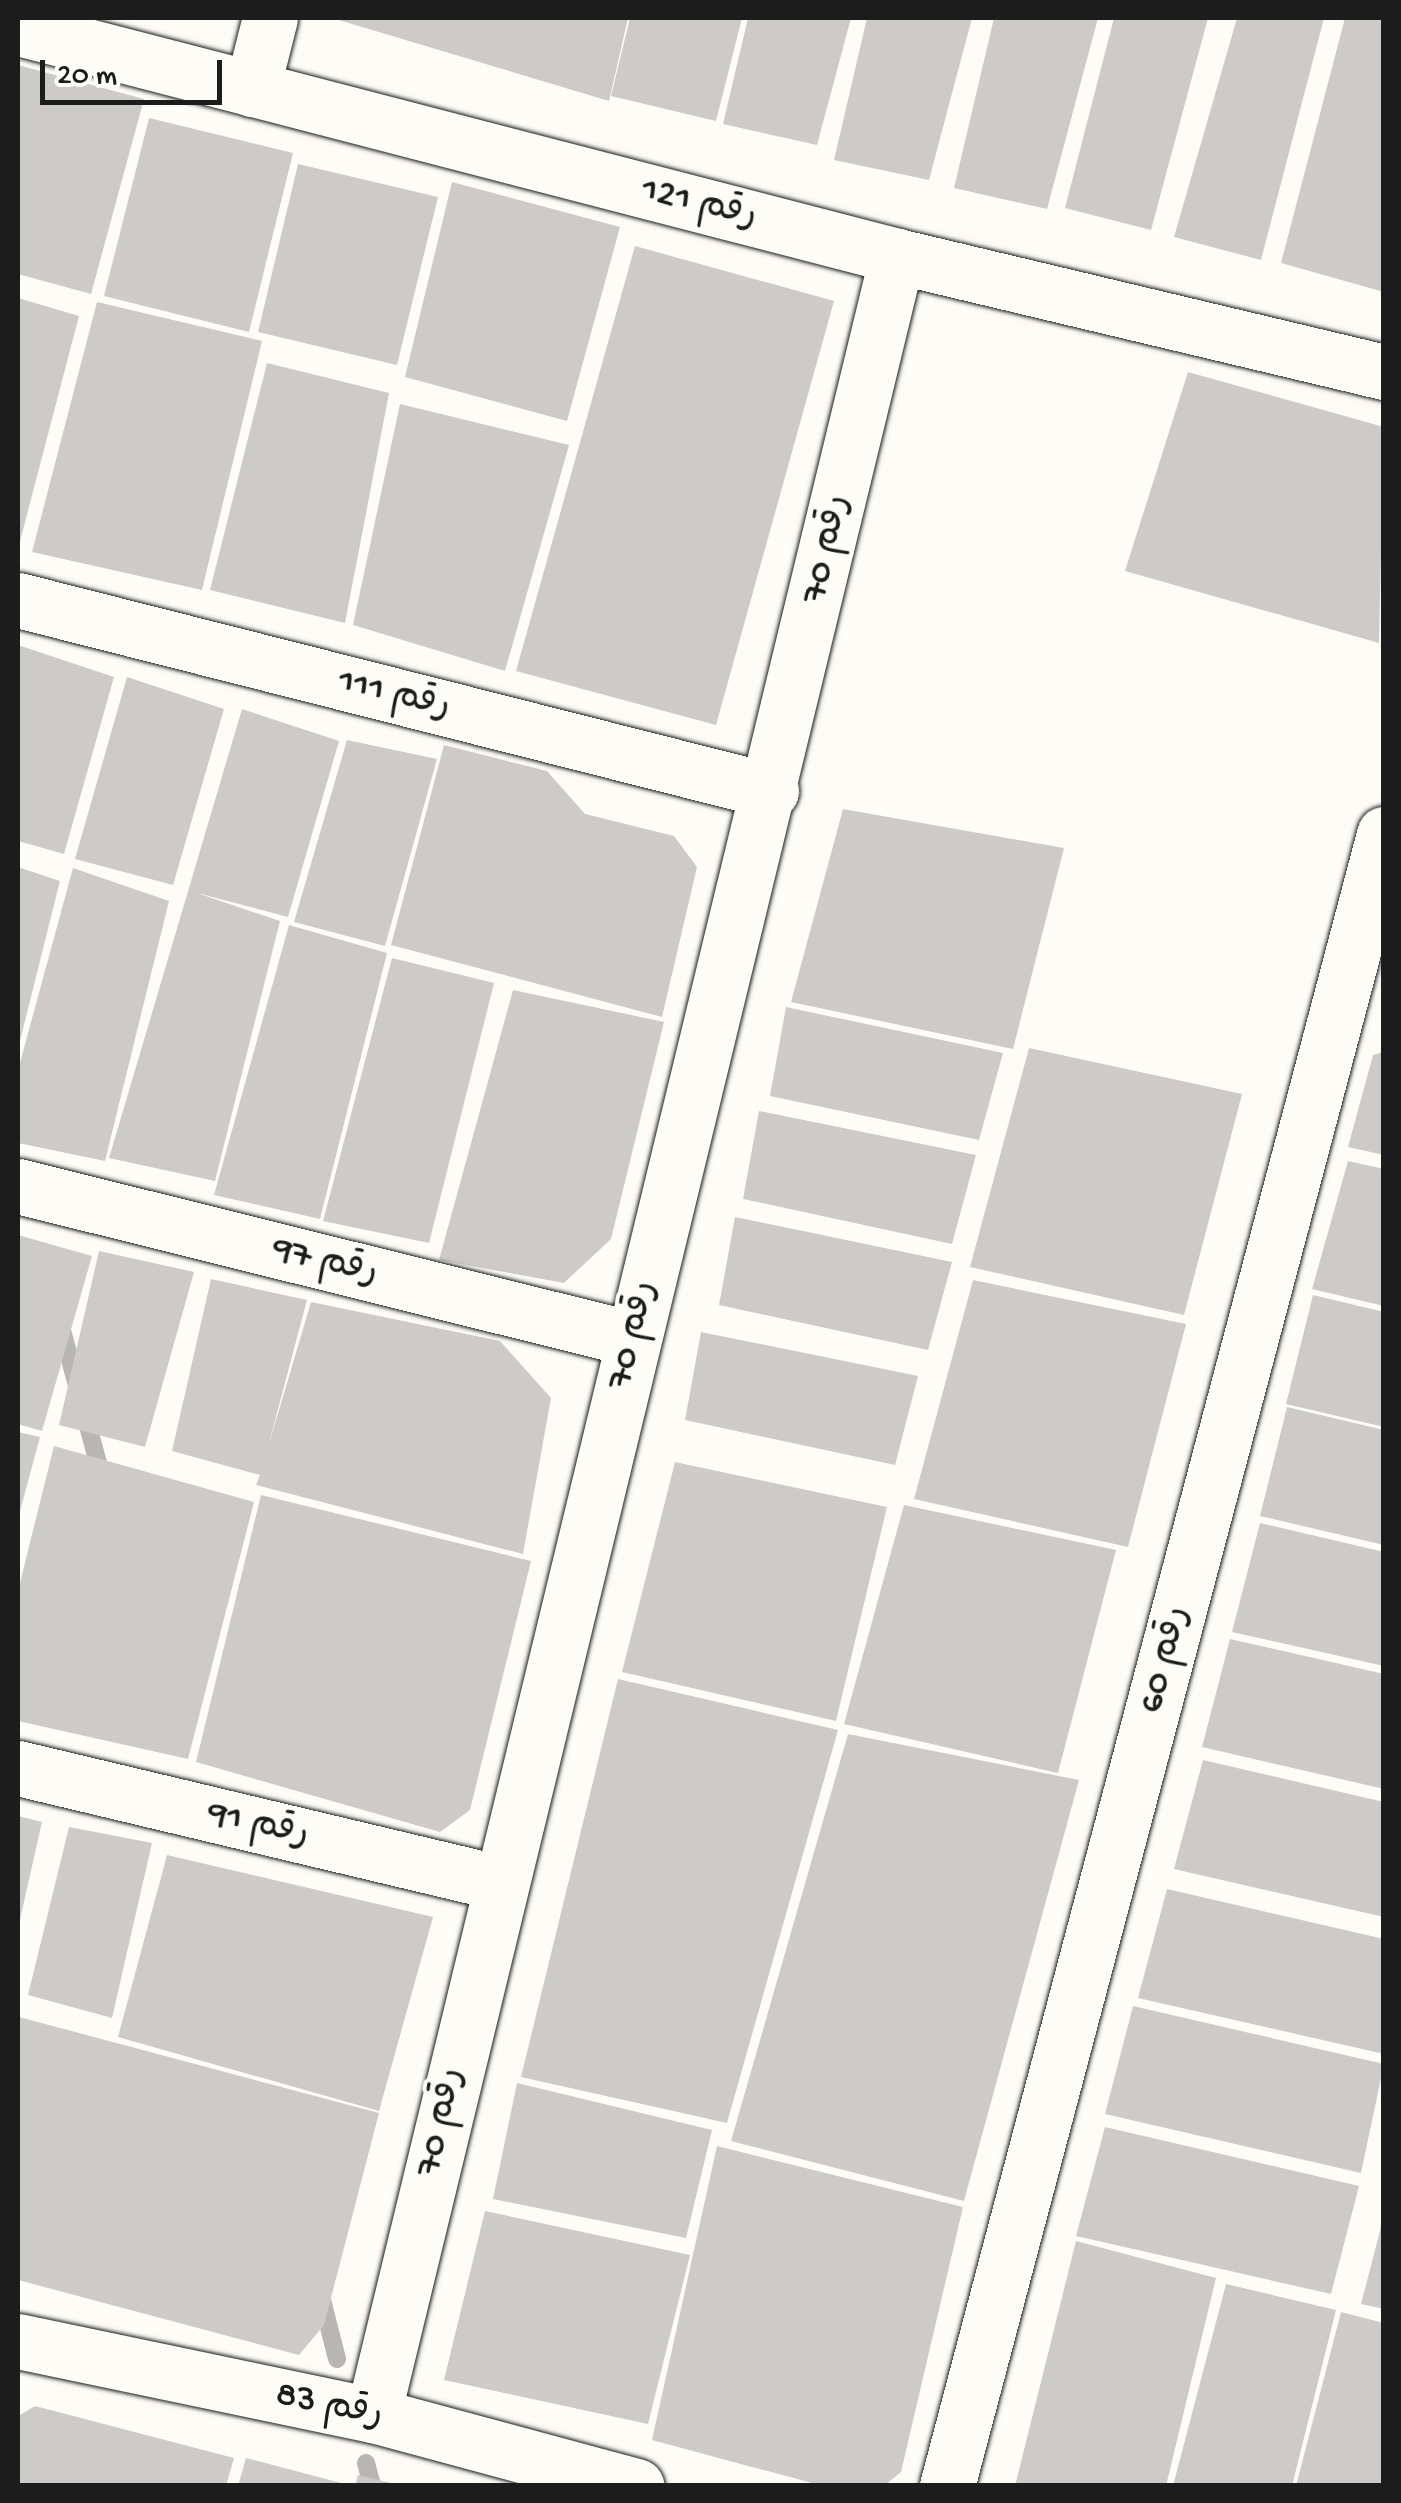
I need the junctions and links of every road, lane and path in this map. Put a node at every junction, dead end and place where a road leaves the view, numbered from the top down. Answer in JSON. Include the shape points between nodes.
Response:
{"nodes":[{"id":1,"x":270,"y":18,"type":"edge"},
{"id":2,"x":18,"y":28,"type":"edge"},
{"id":3,"x":252,"y":89,"type":"junction"},
{"id":4,"x":897,"y":256,"type":"junction"},
{"id":5,"x":1384,"y":372,"type":"edge"},
{"id":6,"x":18,"y":600,"type":"edge"},
{"id":7,"x":771,"y":791,"type":"junction"},
{"id":8,"x":1384,"y":834,"type":"edge"},
{"id":9,"x":1363,"y":998,"type":"edge"},
{"id":10,"x":18,"y":1186,"type":"edge"},
{"id":11,"x":634,"y":1339,"type":"junction"},
{"id":12,"x":18,"y":1768,"type":"edge"},
{"id":13,"x":499,"y":1883,"type":"junction"},
{"id":14,"x":18,"y":2341,"type":"edge"},
{"id":15,"x":373,"y":2416,"type":"junction"},
{"id":16,"x":637,"y":2486,"type":"edge"},
{"id":17,"x":947,"y":2486,"type":"edge"}],
"edges":[{"from":1,"to":3,"type":"street"},
{"from":2,"to":3,"type":"street","name":"رقم 121"},
{"from":3,"to":4,"type":"street","name":"رقم 121"},
{"from":4,"to":5,"type":"street","name":"رقم 121"},
{"from":4,"to":7,"type":"street","name":"رقم 70"},
{"from":6,"to":7,"type":"street","name":"رقم 111"},
{"from":7,"to":11,"type":"street","name":"رقم 70"},
{"from":8,"to":9,"type":"street","name":"رقم 60"},
{"from":9,"to":17,"type":"street","name":"رقم 60"},
{"from":10,"to":11,"type":"street","name":"رقم 97"},
{"from":11,"to":13,"type":"street","name":"رقم 70"},
{"from":12,"to":13,"type":"street","name":"رقم 91"},
{"from":13,"to":15,"type":"street","name":"رقم 70"},
{"from":14,"to":15,"type":"street","name":"رقم 83"},
{"from":15,"to":16,"type":"street","name":"رقم 83"}]}
